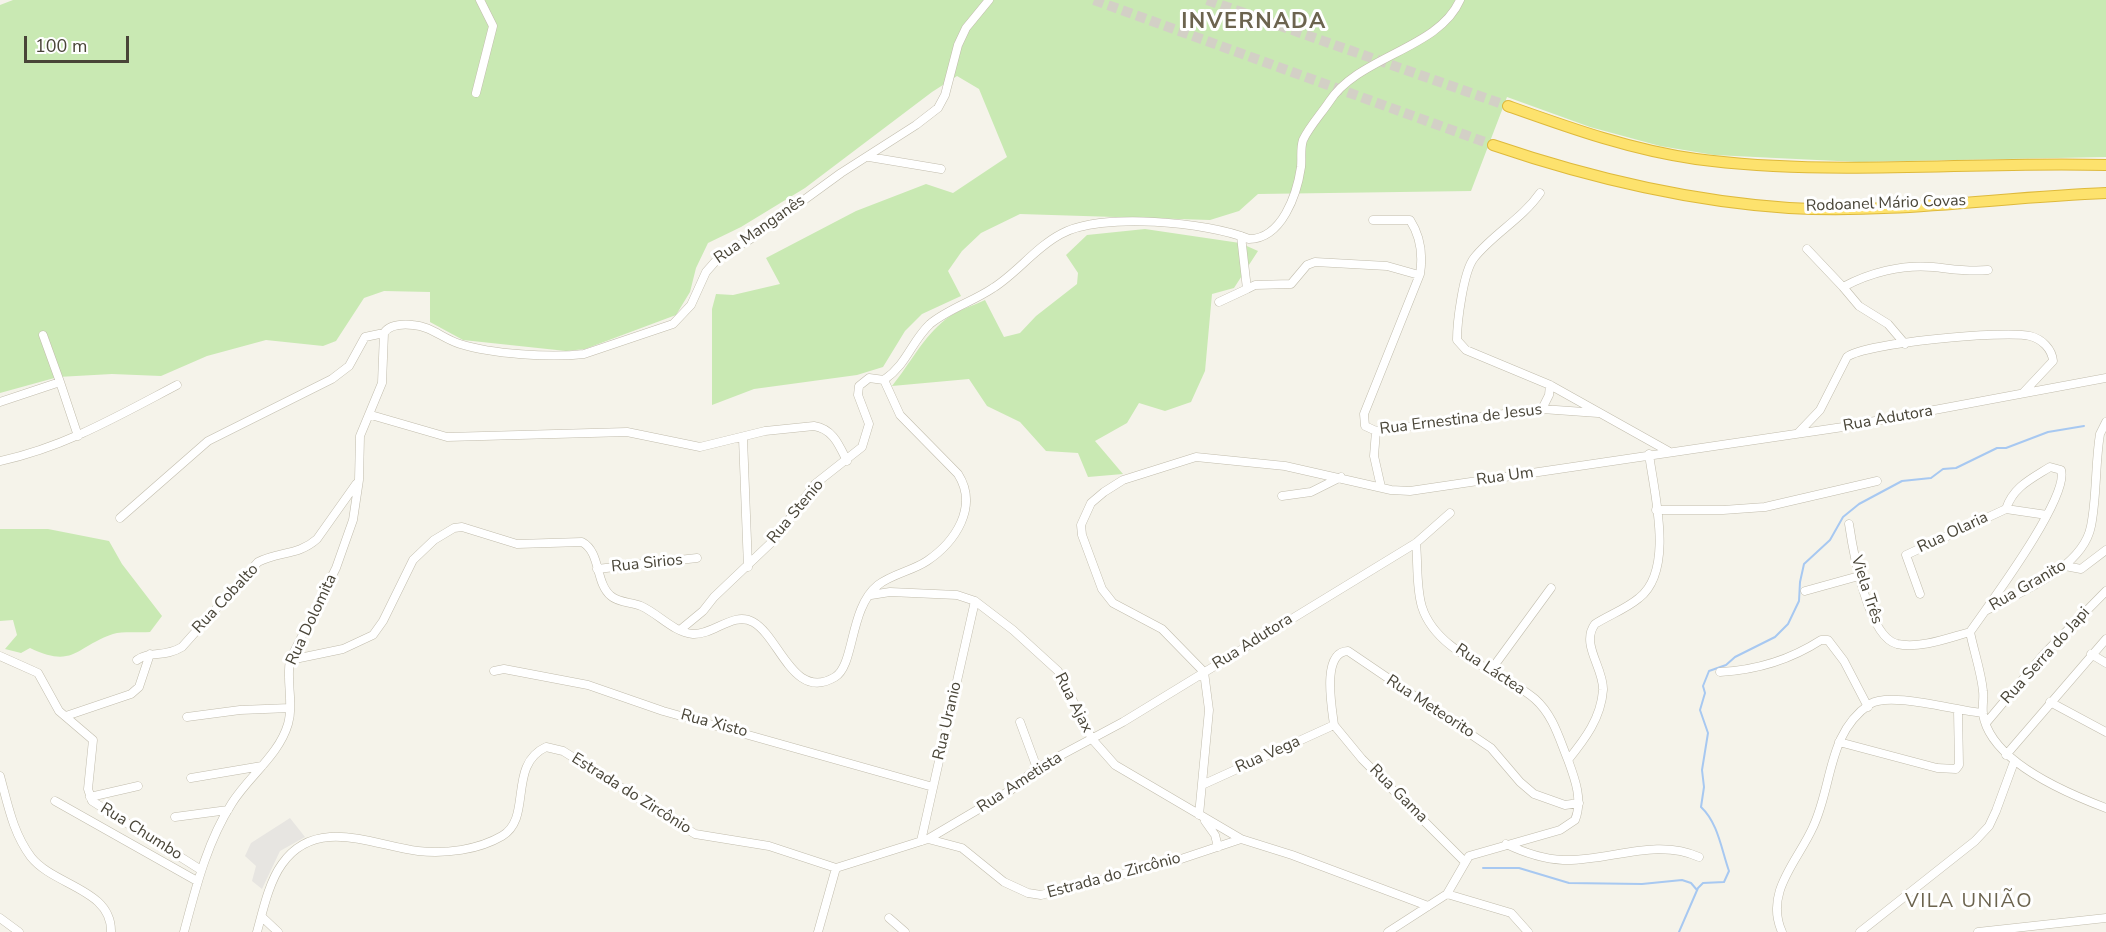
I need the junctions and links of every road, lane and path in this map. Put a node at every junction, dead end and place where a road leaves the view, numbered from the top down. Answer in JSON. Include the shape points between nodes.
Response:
{"nodes":[{"id":1,"x":480,"y":0,"type":"edge"},
{"id":2,"x":989,"y":0,"type":"edge"},
{"id":3,"x":1460,"y":0,"type":"edge"},
{"id":4,"x":476,"y":93,"type":"dead end"},
{"id":5,"x":1508,"y":106,"type":"tunnel mouth"},
{"id":6,"x":1493,"y":145,"type":"tunnel mouth"},
{"id":7,"x":869,"y":157,"type":"junction"},
{"id":8,"x":2106,"y":165,"type":"edge"},
{"id":9,"x":941,"y":169,"type":"dead end"},
{"id":10,"x":1540,"y":193,"type":"dead end"},
{"id":11,"x":2106,"y":193,"type":"edge"},
{"id":12,"x":1373,"y":220,"type":"dead end"},
{"id":13,"x":1241,"y":236,"type":"junction"},
{"id":14,"x":1807,"y":249,"type":"dead end"},
{"id":15,"x":1988,"y":270,"type":"dead end"},
{"id":16,"x":1419,"y":275,"type":"junction"},
{"id":17,"x":1843,"y":287,"type":"junction"},
{"id":18,"x":1247,"y":289,"type":"junction"},
{"id":19,"x":1219,"y":302,"type":"dead end"},
{"id":20,"x":384,"y":333,"type":"junction"},
{"id":21,"x":43,"y":334,"type":"dead end"},
{"id":22,"x":1905,"y":344,"type":"junction"},
{"id":23,"x":2106,"y":378,"type":"edge"},
{"id":24,"x":884,"y":380,"type":"junction"},
{"id":25,"x":60,"y":382,"type":"junction"},
{"id":26,"x":177,"y":385,"type":"dead end"},
{"id":27,"x":1550,"y":385,"type":"junction"},
{"id":28,"x":2022,"y":394,"type":"junction"},
{"id":29,"x":0,"y":402,"type":"edge"},
{"id":30,"x":1542,"y":409,"type":"junction"},
{"id":31,"x":1598,"y":413,"type":"junction"},
{"id":32,"x":371,"y":415,"type":"junction"},
{"id":33,"x":2106,"y":422,"type":"edge"},
{"id":34,"x":1376,"y":431,"type":"junction"},
{"id":35,"x":1798,"y":433,"type":"junction"},
{"id":36,"x":78,"y":436,"type":"junction"},
{"id":37,"x":743,"y":438,"type":"junction"},
{"id":38,"x":1669,"y":452,"type":"junction"},
{"id":39,"x":1649,"y":454,"type":"junction"},
{"id":40,"x":0,"y":461,"type":"edge"},
{"id":41,"x":847,"y":461,"type":"junction"},
{"id":42,"x":1285,"y":466,"type":"joint"},
{"id":43,"x":1341,"y":477,"type":"junction"},
{"id":44,"x":359,"y":480,"type":"junction"},
{"id":45,"x":1877,"y":482,"type":"dead end"},
{"id":46,"x":1381,"y":487,"type":"junction"},
{"id":47,"x":1282,"y":496,"type":"dead end"},
{"id":48,"x":2006,"y":509,"type":"junction"},
{"id":49,"x":1656,"y":510,"type":"junction"},
{"id":50,"x":1450,"y":513,"type":"dead end"},
{"id":51,"x":2047,"y":515,"type":"junction"},
{"id":52,"x":120,"y":518,"type":"dead end"},
{"id":53,"x":1849,"y":524,"type":"dead end"},
{"id":54,"x":1416,"y":543,"type":"junction"},
{"id":55,"x":2106,"y":550,"type":"edge"},
{"id":56,"x":697,"y":558,"type":"dead end"},
{"id":57,"x":2065,"y":566,"type":"junction"},
{"id":58,"x":748,"y":567,"type":"junction"},
{"id":59,"x":597,"y":569,"type":"junction"},
{"id":60,"x":1859,"y":576,"type":"junction"},
{"id":61,"x":1551,"y":588,"type":"dead end"},
{"id":62,"x":1805,"y":591,"type":"dead end"},
{"id":63,"x":2106,"y":591,"type":"edge"},
{"id":64,"x":1920,"y":594,"type":"dead end"},
{"id":65,"x":871,"y":596,"type":"junction"},
{"id":66,"x":975,"y":601,"type":"junction"},
{"id":67,"x":1983,"y":612,"type":"junction"},
{"id":68,"x":680,"y":630,"type":"junction"},
{"id":69,"x":1970,"y":632,"type":"junction"},
{"id":70,"x":2106,"y":639,"type":"edge"},
{"id":71,"x":150,"y":654,"type":"junction"},
{"id":72,"x":2091,"y":654,"type":"junction"},
{"id":73,"x":0,"y":656,"type":"edge"},
{"id":74,"x":137,"y":660,"type":"dead end"},
{"id":75,"x":290,"y":660,"type":"junction"},
{"id":76,"x":2106,"y":663,"type":"edge"},
{"id":77,"x":1491,"y":670,"type":"junction"},
{"id":78,"x":494,"y":671,"type":"dead end"},
{"id":79,"x":1204,"y":672,"type":"junction"},
{"id":80,"x":1720,"y":672,"type":"dead end"},
{"id":81,"x":2050,"y":702,"type":"junction"},
{"id":82,"x":1868,"y":707,"type":"junction"},
{"id":83,"x":290,"y":708,"type":"junction"},
{"id":84,"x":1958,"y":711,"type":"junction"},
{"id":85,"x":1983,"y":713,"type":"junction"},
{"id":86,"x":66,"y":716,"type":"junction"},
{"id":87,"x":187,"y":717,"type":"dead end"},
{"id":88,"x":1020,"y":722,"type":"dead end"},
{"id":89,"x":1986,"y":723,"type":"junction"},
{"id":90,"x":1334,"y":725,"type":"junction"},
{"id":91,"x":2106,"y":732,"type":"edge"},
{"id":92,"x":1092,"y":739,"type":"junction"},
{"id":93,"x":1839,"y":742,"type":"junction"},
{"id":94,"x":2006,"y":755,"type":"junction"},
{"id":95,"x":1568,"y":760,"type":"junction"},
{"id":96,"x":2014,"y":762,"type":"junction"},
{"id":97,"x":262,"y":766,"type":"junction"},
{"id":98,"x":1036,"y":768,"type":"junction"},
{"id":99,"x":0,"y":777,"type":"edge"},
{"id":100,"x":191,"y":777,"type":"dead end"},
{"id":101,"x":1202,"y":785,"type":"junction"},
{"id":102,"x":138,"y":786,"type":"dead end"},
{"id":103,"x":933,"y":787,"type":"junction"},
{"id":104,"x":90,"y":797,"type":"junction"},
{"id":105,"x":55,"y":801,"type":"dead end"},
{"id":106,"x":1579,"y":803,"type":"junction"},
{"id":107,"x":2106,"y":807,"type":"edge"},
{"id":108,"x":228,"y":810,"type":"junction"},
{"id":109,"x":8,"y":813,"type":"junction"},
{"id":110,"x":1200,"y":816,"type":"junction"},
{"id":111,"x":175,"y":817,"type":"dead end"},
{"id":112,"x":0,"y":819,"type":"edge"},
{"id":113,"x":1240,"y":839,"type":"junction"},
{"id":114,"x":925,"y":840,"type":"junction"},
{"id":115,"x":1506,"y":844,"type":"junction"},
{"id":116,"x":1218,"y":847,"type":"junction"},
{"id":117,"x":1699,"y":857,"type":"dead end"},
{"id":118,"x":1464,"y":861,"type":"junction"},
{"id":119,"x":836,"y":868,"type":"junction"},
{"id":120,"x":201,"y":870,"type":"junction"},
{"id":121,"x":197,"y":881,"type":"junction"},
{"id":122,"x":1448,"y":894,"type":"junction"},
{"id":123,"x":1428,"y":906,"type":"junction"},
{"id":124,"x":261,"y":917,"type":"junction"},
{"id":125,"x":0,"y":918,"type":"edge"},
{"id":126,"x":889,"y":918,"type":"dead end"},
{"id":127,"x":2106,"y":918,"type":"edge"},
{"id":128,"x":1871,"y":928,"type":"edge"},
{"id":129,"x":19,"y":932,"type":"edge"},
{"id":130,"x":111,"y":932,"type":"edge"},
{"id":131,"x":184,"y":932,"type":"edge"},
{"id":132,"x":257,"y":932,"type":"edge"},
{"id":133,"x":278,"y":932,"type":"edge"},
{"id":134,"x":818,"y":932,"type":"edge"},
{"id":135,"x":905,"y":932,"type":"edge"},
{"id":136,"x":1388,"y":932,"type":"edge"},
{"id":137,"x":1528,"y":932,"type":"edge"},
{"id":138,"x":1782,"y":932,"type":"edge"},
{"id":139,"x":1860,"y":932,"type":"edge"},
{"id":140,"x":1978,"y":932,"type":"edge"}],
"edges":[{"from":1,"to":4,"type":"street","via":[[493,26]]},
{"from":2,"to":7,"type":"street","name":"Rua Manganês","via":[[962,36],[938,108]]},
{"from":3,"to":13,"type":"street","via":[[1427,33],[1344,82],[1302,142],[1301,168],[1277,228],[1256,239]]},
{"from":5,"to":8,"type":"highway","via":[[1588,135],[1653,151],[1790,168]]},
{"from":6,"to":11,"type":"highway","name":"Rodoanel Mário Covas","via":[[1548,164],[1652,190],[1712,201],[1790,208]]},
{"from":7,"to":9,"type":"street"},
{"from":7,"to":20,"type":"street","name":"Rua Manganês","via":[[721,255],[706,272],[691,304],[678,321],[666,328],[571,356],[467,346],[410,324],[391,326]]},
{"from":10,"to":27,"type":"street","via":[[1524,214],[1473,259],[1467,273],[1457,340],[1466,350]]},
{"from":12,"to":16,"type":"street","name":"Rua Ernestina de Jesus","via":[[1410,220],[1419,240]]},
{"from":13,"to":18,"type":"street"},
{"from":13,"to":24,"type":"street","name":"Rua Stenio","via":[[1183,224],[1128,222],[1083,226],[1061,234],[995,287],[932,323],[904,363]]},
{"from":14,"to":17,"type":"street"},
{"from":15,"to":17,"type":"street","via":[[1961,272],[1909,267],[1865,275]]},
{"from":16,"to":18,"type":"street","via":[[1387,266],[1315,262],[1306,265],[1291,284]]},
{"from":16,"to":34,"type":"street","name":"Rua Ernestina de Jesus","via":[[1364,414],[1365,426]]},
{"from":17,"to":22,"type":"street","via":[[1859,306],[1888,324]]},
{"from":18,"to":19,"type":"street"},
{"from":20,"to":32,"type":"street","via":[[383,376]]},
{"from":20,"to":52,"type":"street","name":"Rua Manganês","via":[[365,337],[349,366],[332,379],[208,441]]},
{"from":21,"to":25,"type":"street"},
{"from":22,"to":28,"type":"street","via":[[1971,335],[2033,337],[2048,348],[2053,362]]},
{"from":22,"to":35,"type":"street","via":[[1847,357],[1820,410]]},
{"from":23,"to":28,"type":"street","name":"Rua Adutora"},
{"from":24,"to":41,"type":"street","name":"Rua Stenio","via":[[869,378],[859,386],[868,432],[862,447]]},
{"from":24,"to":65,"type":"street","via":[[900,415],[958,474],[966,503],[959,528],[947,545],[926,562],[876,586]]},
{"from":25,"to":29,"type":"street"},
{"from":25,"to":36,"type":"street"},
{"from":26,"to":36,"type":"street"},
{"from":27,"to":30,"type":"street"},
{"from":27,"to":31,"type":"street"},
{"from":28,"to":35,"type":"street","name":"Rua Adutora"},
{"from":30,"to":31,"type":"street","name":"Rua Ernestina de Jesus"},
{"from":30,"to":34,"type":"street","name":"Rua Ernestina de Jesus"},
{"from":31,"to":38,"type":"street"},
{"from":32,"to":37,"type":"street","via":[[447,437],[627,432],[700,447]]},
{"from":32,"to":44,"type":"street","via":[[360,436]]},
{"from":33,"to":57,"type":"street","name":"Rua Granito","via":[[2098,447],[2091,526],[2085,545]]},
{"from":34,"to":46,"type":"street","via":[[1374,456]]},
{"from":35,"to":38,"type":"street","name":"Rua Adutora"},
{"from":36,"to":40,"type":"street","via":[[36,453]]},
{"from":37,"to":41,"type":"street","via":[[778,429],[821,427],[836,439]]},
{"from":37,"to":58,"type":"street"},
{"from":38,"to":39,"type":"street","name":"Rua Um"},
{"from":39,"to":46,"type":"street","name":"Rua Um","via":[[1410,491]]},
{"from":39,"to":49,"type":"street"},
{"from":41,"to":58,"type":"street","name":"Rua Stenio","via":[[815,484]]},
{"from":42,"to":43,"type":"street","name":"Rua Um"},
{"from":42,"to":79,"type":"street","name":"Rua Adutora","via":[[1208,457],[1181,459],[1123,480],[1091,503],[1085,515],[1082,535],[1106,597],[1162,629]]},
{"from":43,"to":46,"type":"street","name":"Rua Um"},
{"from":43,"to":47,"type":"street","via":[[1311,492]]},
{"from":44,"to":71,"type":"street","name":"Rua Cobalto","via":[[309,546],[258,562],[182,647],[165,655]]},
{"from":44,"to":75,"type":"street","name":"Rua Dolomita","via":[[347,540]]},
{"from":45,"to":49,"type":"street","via":[[1765,507]]},
{"from":48,"to":51,"type":"street","name":"Rua Olaria"},
{"from":48,"to":51,"type":"street","name":"Rua Olaria","via":[[2013,492],[2044,470],[2055,467],[2062,476]]},
{"from":48,"to":64,"type":"street","name":"Rua Olaria","via":[[1906,555]]},
{"from":49,"to":95,"type":"street","via":[[1659,554],[1649,588],[1590,630],[1603,690],[1592,727]]},
{"from":50,"to":54,"type":"street","name":"Rua Adutora"},
{"from":51,"to":67,"type":"street","name":"Rua Olaria"},
{"from":53,"to":60,"type":"street","name":"Viela Três"},
{"from":54,"to":77,"type":"street","name":"Rua Láctea","via":[[1420,601],[1428,619],[1450,643]]},
{"from":54,"to":79,"type":"street","name":"Rua Adutora"},
{"from":55,"to":57,"type":"street","via":[[2081,569]]},
{"from":56,"to":59,"type":"street","name":"Rua Sirios"},
{"from":57,"to":67,"type":"street","name":"Rua Granito"},
{"from":58,"to":68,"type":"street","name":"Rua Stenio"},
{"from":59,"to":68,"type":"street","via":[[610,595],[642,606]]},
{"from":59,"to":75,"type":"street","via":[[591,550],[582,542],[517,544],[462,526],[454,528],[412,560],[373,635],[343,649]]},
{"from":60,"to":62,"type":"street"},
{"from":60,"to":69,"type":"street","name":"Viela Três","via":[[1880,631],[1887,639],[1909,646]]},
{"from":61,"to":77,"type":"street"},
{"from":63,"to":89,"type":"street","name":"Rua Serra do Japi","via":[[2045,653]]},
{"from":65,"to":66,"type":"street","name":"Rua Ajax","via":[[890,592],[957,595]]},
{"from":65,"to":68,"type":"street","via":[[858,614],[843,670],[820,683],[807,680],[786,664],[764,631],[753,622],[739,619],[700,633]]},
{"from":66,"to":92,"type":"street","name":"Rua Ajax","via":[[1058,671]]},
{"from":66,"to":103,"type":"street","name":"Rua Uranio"},
{"from":67,"to":69,"type":"street","name":"Rua Olaria"},
{"from":69,"to":85,"type":"street","via":[[1981,675]]},
{"from":70,"to":72,"type":"street"},
{"from":71,"to":74,"type":"street","name":"Rua Cobalto"},
{"from":71,"to":86,"type":"street","via":[[139,687],[131,694]]},
{"from":72,"to":76,"type":"street"},
{"from":72,"to":81,"type":"street"},
{"from":73,"to":86,"type":"street","name":"Rua Chumbo","via":[[38,673],[59,711]]},
{"from":75,"to":83,"type":"street","name":"Rua Dolomita"},
{"from":77,"to":95,"type":"street","name":"Rua Láctea","via":[[1536,700],[1550,715]]},
{"from":78,"to":103,"type":"street","name":"Rua Xisto","via":[[504,669],[588,685],[663,711]]},
{"from":79,"to":92,"type":"street","name":"Rua Ametista"},
{"from":79,"to":101,"type":"street","via":[[1209,710]]},
{"from":80,"to":82,"type":"street","via":[[1760,668],[1828,640]]},
{"from":81,"to":91,"type":"street"},
{"from":81,"to":94,"type":"street"},
{"from":82,"to":84,"type":"street","via":[[1882,699],[1894,699]]},
{"from":82,"to":93,"type":"street"},
{"from":83,"to":87,"type":"street"},
{"from":83,"to":97,"type":"street","name":"Rua Dolomita","via":[[285,732]]},
{"from":84,"to":85,"type":"street"},
{"from":84,"to":93,"type":"street","via":[[1956,769],[1937,768]]},
{"from":85,"to":89,"type":"street"},
{"from":86,"to":104,"type":"street","name":"Rua Chumbo","via":[[93,740]]},
{"from":88,"to":98,"type":"street"},
{"from":89,"to":94,"type":"street"},
{"from":90,"to":101,"type":"street","name":"Rua Vega"},
{"from":90,"to":106,"type":"street","name":"Rua Meteorito","via":[[1331,668],[1336,656],[1348,651],[1491,748],[1534,794],[1565,805]]},
{"from":90,"to":118,"type":"street","name":"Rua Gama","via":[[1362,759]]},
{"from":92,"to":98,"type":"street","name":"Rua Ametista"},
{"from":92,"to":110,"type":"street","name":"Rua Ajax","via":[[1115,765]]},
{"from":93,"to":138,"type":"street","via":[[1813,828],[1779,891],[1777,922]]},
{"from":94,"to":96,"type":"street"},
{"from":95,"to":106,"type":"street","name":"Rua Láctea"},
{"from":96,"to":107,"type":"street"},
{"from":96,"to":128,"type":"street","via":[[1989,826]]},
{"from":97,"to":100,"type":"street"},
{"from":97,"to":108,"type":"street","name":"Rua Dolomita"},
{"from":98,"to":114,"type":"street","name":"Rua Ametista","via":[[1011,790]]},
{"from":99,"to":109,"type":"street"},
{"from":101,"to":110,"type":"street"},
{"from":102,"to":104,"type":"street"},
{"from":103,"to":114,"type":"street","name":"Rua Uranio"},
{"from":104,"to":120,"type":"street","name":"Rua Chumbo","via":[[98,806]]},
{"from":105,"to":121,"type":"street"},
{"from":106,"to":115,"type":"street","via":[[1571,824]]},
{"from":108,"to":111,"type":"street"},
{"from":108,"to":120,"type":"street","name":"Rua Dolomita"},
{"from":109,"to":112,"type":"street"},
{"from":109,"to":130,"type":"street","via":[[34,860],[103,905]]},
{"from":110,"to":113,"type":"street","name":"Rua Ajax"},
{"from":110,"to":116,"type":"street","name":"Rua Ajax","via":[[1215,835]]},
{"from":113,"to":116,"type":"street","name":"Estrada do Zircônio"},
{"from":113,"to":123,"type":"street"},
{"from":114,"to":116,"type":"street","name":"Estrada do Zircônio","via":[[962,848],[1004,882],[1041,895]]},
{"from":114,"to":119,"type":"street"},
{"from":115,"to":117,"type":"street","via":[[1528,854],[1564,860],[1674,849]]},
{"from":115,"to":118,"type":"street","via":[[1478,851]]},
{"from":118,"to":122,"type":"street"},
{"from":119,"to":124,"type":"street","name":"Estrada do Zircônio","via":[[770,846],[695,834],[563,751],[546,747],[530,760],[524,772],[515,820],[503,836],[468,849],[438,852],[359,837],[342,836],[309,843],[281,865]]},
{"from":119,"to":134,"type":"street"},
{"from":120,"to":121,"type":"street","name":"Rua Dolomita"},
{"from":121,"to":131,"type":"street","name":"Rua Dolomita"},
{"from":122,"to":123,"type":"street"},
{"from":122,"to":137,"type":"street","via":[[1511,913]]},
{"from":123,"to":136,"type":"street"},
{"from":124,"to":132,"type":"street"},
{"from":124,"to":133,"type":"street"},
{"from":125,"to":129,"type":"street"},
{"from":126,"to":135,"type":"street"},
{"from":127,"to":140,"type":"street"},
{"from":128,"to":139,"type":"street"}]}
